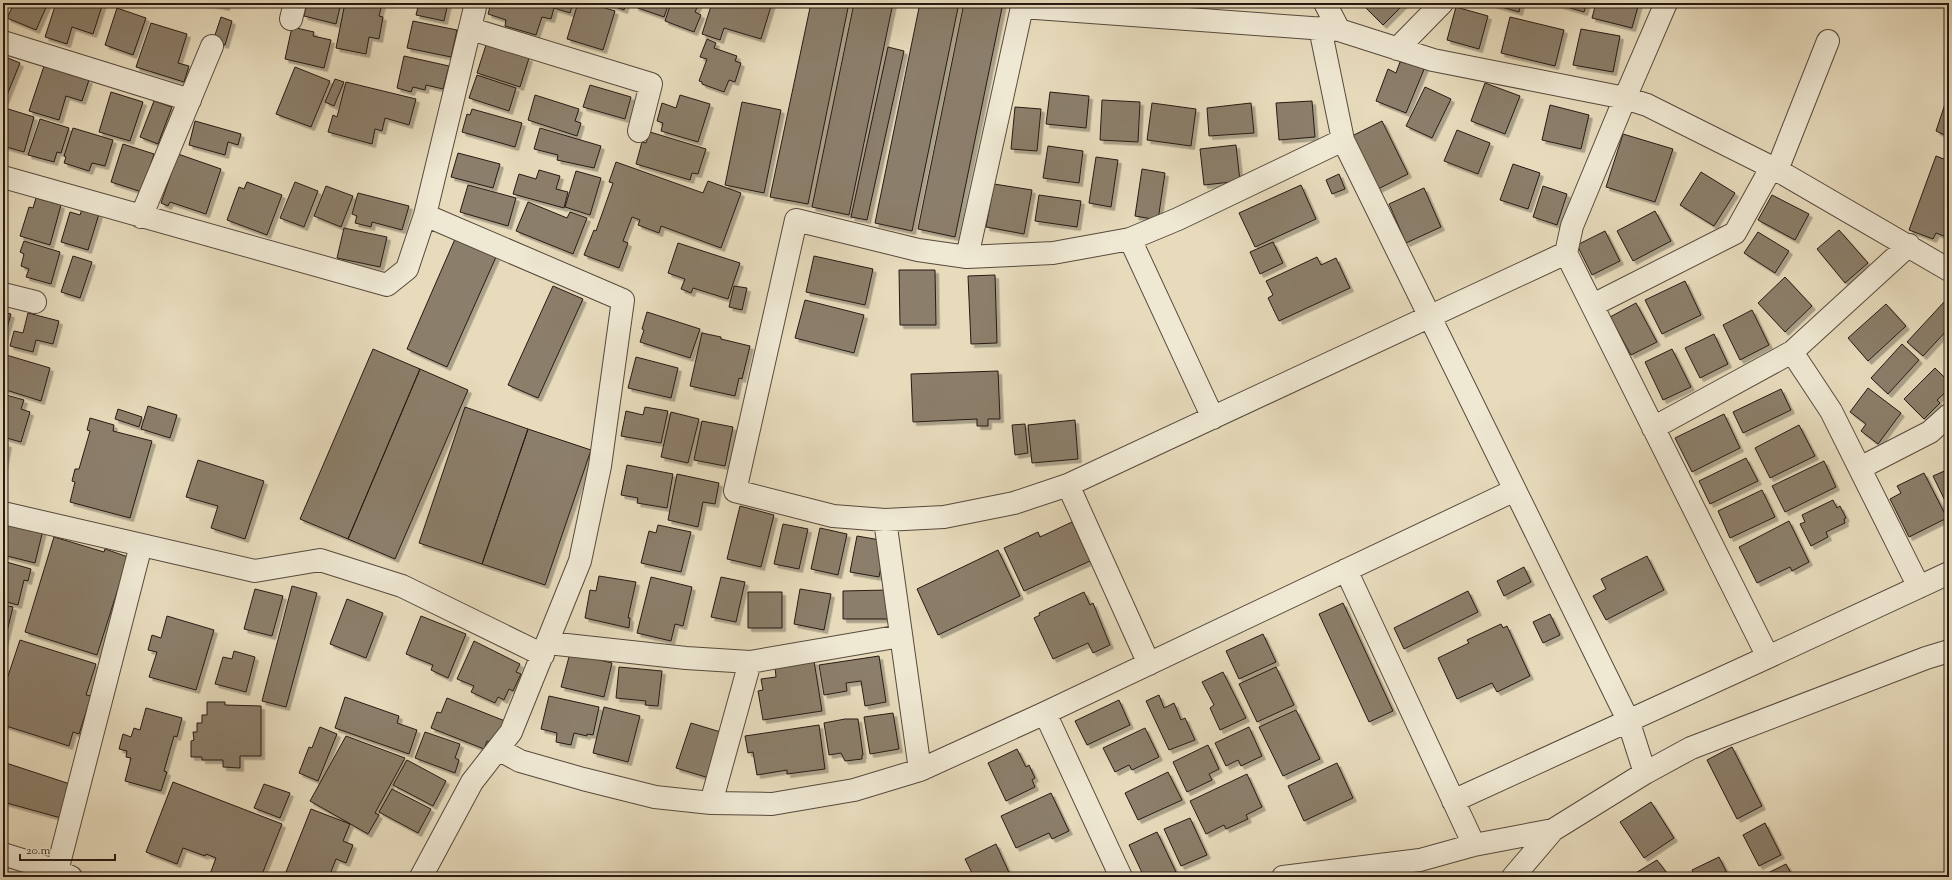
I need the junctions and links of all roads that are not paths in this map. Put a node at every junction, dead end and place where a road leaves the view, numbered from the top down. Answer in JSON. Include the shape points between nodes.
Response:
{"nodes":[{"id":1,"x":476,"y":3,"type":"edge"},
{"id":2,"x":1325,"y":3,"type":"edge"},
{"id":3,"x":1442,"y":3,"type":"edge"},
{"id":4,"x":1666,"y":3,"type":"edge"},
{"id":5,"x":471,"y":29,"type":"junction"},
{"id":6,"x":1329,"y":29,"type":"junction"},
{"id":7,"x":1828,"y":41,"type":"dead end"},
{"id":8,"x":3,"y":42,"type":"edge"},
{"id":9,"x":212,"y":46,"type":"dead end"},
{"id":10,"x":1397,"y":49,"type":"junction"},
{"id":11,"x":1625,"y":98,"type":"junction"},
{"id":12,"x":190,"y":100,"type":"junction"},
{"id":13,"x":639,"y":131,"type":"dead end"},
{"id":14,"x":1342,"y":140,"type":"junction"},
{"id":15,"x":1774,"y":169,"type":"junction"},
{"id":16,"x":3,"y":177,"type":"edge"},
{"id":17,"x":425,"y":215,"type":"junction"},
{"id":18,"x":141,"y":217,"type":"junction"},
{"id":19,"x":1130,"y":239,"type":"junction"},
{"id":20,"x":1909,"y":245,"type":"junction"},
{"id":21,"x":1566,"y":253,"type":"junction"},
{"id":22,"x":967,"y":257,"type":"junction"},
{"id":23,"x":1949,"y":270,"type":"edge"},
{"id":24,"x":3,"y":294,"type":"edge"},
{"id":25,"x":35,"y":302,"type":"dead end"},
{"id":26,"x":1593,"y":306,"type":"junction"},
{"id":27,"x":1429,"y":316,"type":"junction"},
{"id":28,"x":1792,"y":352,"type":"junction"},
{"id":29,"x":1949,"y":415,"type":"edge"},
{"id":30,"x":1213,"y":418,"type":"junction"},
{"id":31,"x":1653,"y":428,"type":"junction"},
{"id":32,"x":1860,"y":468,"type":"junction"},
{"id":33,"x":1068,"y":485,"type":"junction"},
{"id":34,"x":1515,"y":490,"type":"junction"},
{"id":35,"x":3,"y":513,"type":"edge"},
{"id":36,"x":885,"y":520,"type":"junction"},
{"id":37,"x":141,"y":545,"type":"junction"},
{"id":38,"x":1346,"y":570,"type":"junction"},
{"id":39,"x":1949,"y":573,"type":"edge"},
{"id":40,"x":1920,"y":587,"type":"junction"},
{"id":41,"x":901,"y":636,"type":"junction"},
{"id":42,"x":546,"y":649,"type":"junction"},
{"id":43,"x":1949,"y":651,"type":"edge"},
{"id":44,"x":1768,"y":657,"type":"junction"},
{"id":45,"x":750,"y":662,"type":"junction"},
{"id":46,"x":1148,"y":664,"type":"junction"},
{"id":47,"x":1045,"y":713,"type":"junction"},
{"id":48,"x":1628,"y":720,"type":"junction"},
{"id":49,"x":498,"y":749,"type":"junction"},
{"id":50,"x":920,"y":770,"type":"junction"},
{"id":51,"x":1645,"y":773,"type":"junction"},
{"id":52,"x":1453,"y":801,"type":"junction"},
{"id":53,"x":711,"y":803,"type":"junction"},
{"id":54,"x":1553,"y":830,"type":"junction"},
{"id":55,"x":1474,"y":845,"type":"junction"},
{"id":56,"x":3,"y":854,"type":"edge"},
{"id":57,"x":64,"y":874,"type":"edge"},
{"id":58,"x":420,"y":877,"type":"edge"},
{"id":59,"x":1121,"y":877,"type":"edge"},
{"id":60,"x":1283,"y":877,"type":"edge"},
{"id":61,"x":1513,"y":877,"type":"edge"}],
"edges":[{"from":1,"to":5,"type":"street"},
{"from":2,"to":6,"type":"street"},
{"from":3,"to":10,"type":"street"},
{"from":4,"to":11,"type":"street"},
{"from":5,"to":13,"type":"street","via":[[651,84]]},
{"from":5,"to":17,"type":"street"},
{"from":6,"to":10,"type":"street"},
{"from":6,"to":14,"type":"street"},
{"from":6,"to":22,"type":"street","via":[[1022,7]]},
{"from":7,"to":15,"type":"street"},
{"from":8,"to":12,"type":"street"},
{"from":9,"to":12,"type":"street"},
{"from":10,"to":11,"type":"street","via":[[1433,60]]},
{"from":11,"to":15,"type":"street","via":[[1647,105]]},
{"from":11,"to":21,"type":"street","via":[[1572,226]]},
{"from":12,"to":18,"type":"street"},
{"from":14,"to":19,"type":"street","via":[[1178,219]]},
{"from":14,"to":27,"type":"street"},
{"from":15,"to":20,"type":"street"},
{"from":15,"to":26,"type":"street","via":[[1736,233]]},
{"from":16,"to":18,"type":"street"},
{"from":17,"to":18,"type":"street","via":[[407,269],[387,285]]},
{"from":17,"to":42,"type":"street","via":[[623,300],[600,466],[580,561]]},
{"from":19,"to":22,"type":"street","via":[[1053,253]]},
{"from":19,"to":30,"type":"street"},
{"from":20,"to":23,"type":"street"},
{"from":20,"to":28,"type":"street"},
{"from":21,"to":26,"type":"street"},
{"from":21,"to":27,"type":"street"},
{"from":22,"to":36,"type":"street","via":[[918,250],[796,220],[735,491],[833,516]]},
{"from":24,"to":25,"type":"street"},
{"from":26,"to":31,"type":"street"},
{"from":27,"to":30,"type":"street"},
{"from":27,"to":34,"type":"street"},
{"from":28,"to":31,"type":"street"},
{"from":28,"to":32,"type":"street","via":[[1831,412]]},
{"from":29,"to":32,"type":"street","via":[[1930,432]]},
{"from":30,"to":33,"type":"street"},
{"from":31,"to":44,"type":"street"},
{"from":32,"to":40,"type":"street"},
{"from":33,"to":36,"type":"street","via":[[1014,503],[944,517]]},
{"from":33,"to":46,"type":"street"},
{"from":34,"to":38,"type":"street"},
{"from":34,"to":48,"type":"street"},
{"from":35,"to":37,"type":"street"},
{"from":36,"to":41,"type":"street"},
{"from":37,"to":42,"type":"street","via":[[255,571],[320,560],[402,586]]},
{"from":37,"to":57,"type":"street"},
{"from":38,"to":46,"type":"street"},
{"from":38,"to":52,"type":"street"},
{"from":39,"to":40,"type":"street"},
{"from":40,"to":44,"type":"street"},
{"from":41,"to":45,"type":"street"},
{"from":41,"to":50,"type":"street"},
{"from":42,"to":45,"type":"street"},
{"from":42,"to":49,"type":"street","via":[[511,732]]},
{"from":43,"to":51,"type":"street","via":[[1691,748]]},
{"from":44,"to":48,"type":"street"},
{"from":45,"to":53,"type":"street"},
{"from":46,"to":47,"type":"street"},
{"from":47,"to":50,"type":"street"},
{"from":47,"to":59,"type":"street"},
{"from":48,"to":51,"type":"street"},
{"from":48,"to":52,"type":"street"},
{"from":49,"to":53,"type":"street","via":[[520,761],[583,779],[655,797]]},
{"from":49,"to":58,"type":"street","via":[[472,782]]},
{"from":50,"to":53,"type":"street","via":[[854,790],[772,804]]},
{"from":51,"to":54,"type":"street"},
{"from":52,"to":55,"type":"street"},
{"from":54,"to":55,"type":"street"},
{"from":54,"to":61,"type":"street"},
{"from":55,"to":60,"type":"street","via":[[1420,860]]},
{"from":56,"to":57,"type":"street"}]}
